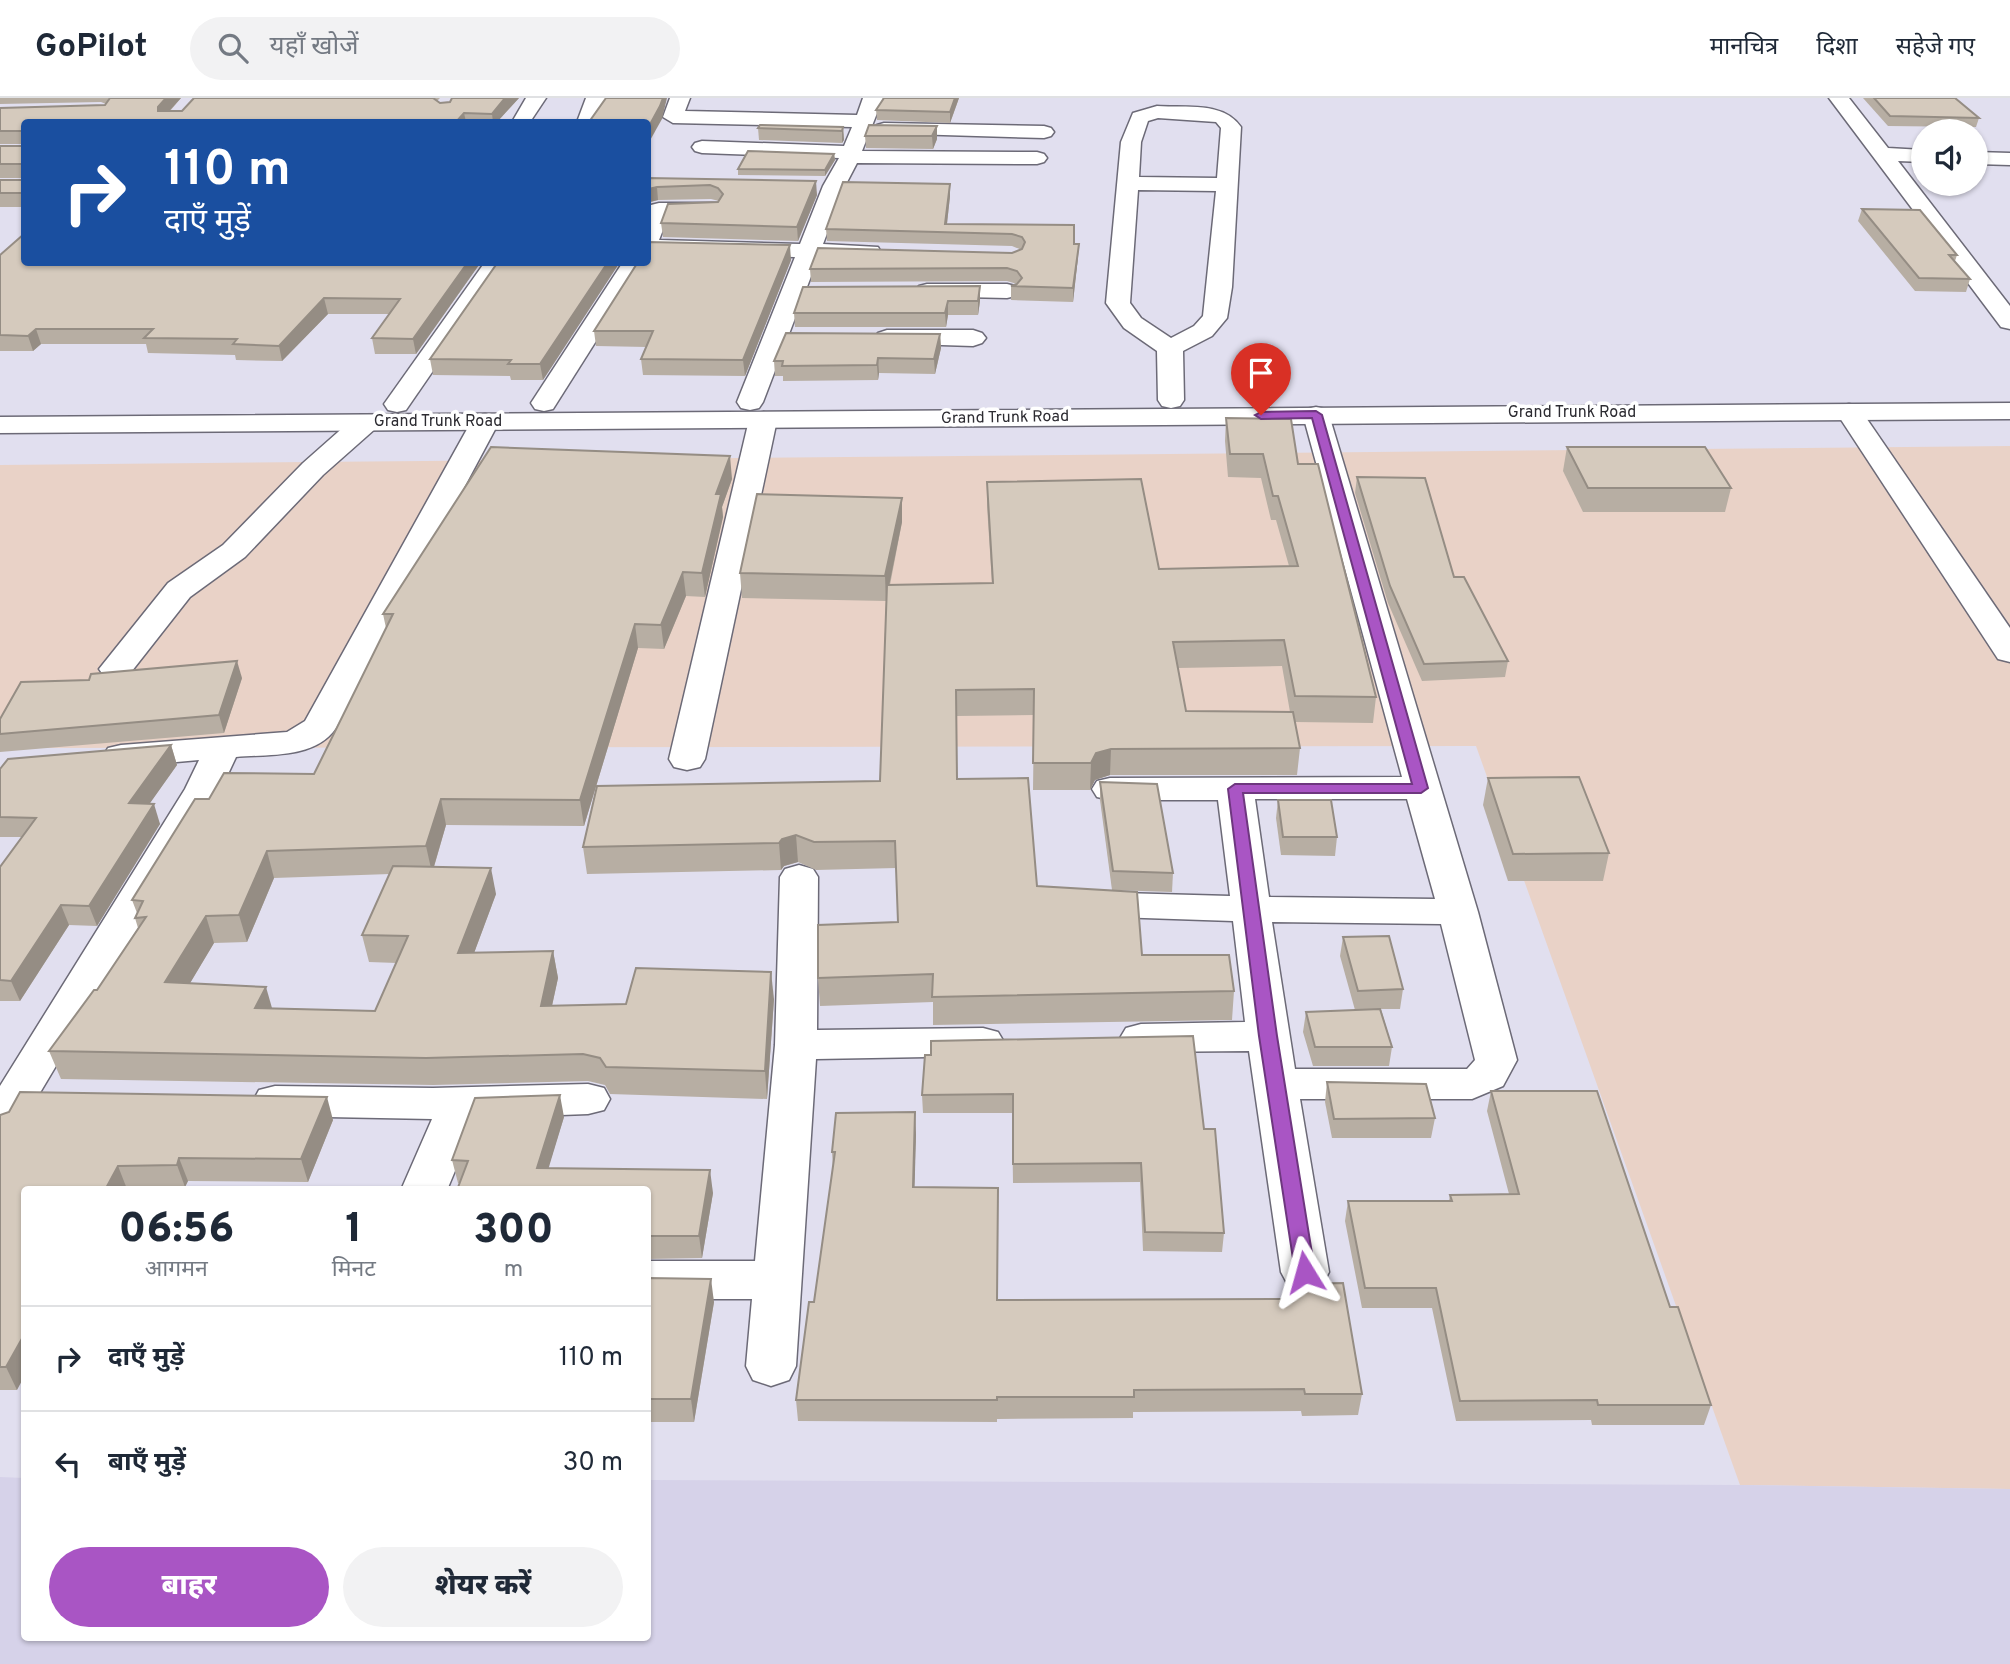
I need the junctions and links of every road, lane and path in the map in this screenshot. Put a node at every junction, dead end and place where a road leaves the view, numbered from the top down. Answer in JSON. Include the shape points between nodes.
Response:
{"nodes":[{"id":1,"x":536,"y":98,"type":"edge"},
{"id":2,"x":596,"y":98,"type":"edge"},
{"id":3,"x":680,"y":98,"type":"edge"},
{"id":4,"x":754,"y":98,"type":"edge"},
{"id":5,"x":1839,"y":98,"type":"edge"},
{"id":6,"x":897,"y":105,"type":"edge"},
{"id":7,"x":867,"y":113,"type":"edge"},
{"id":8,"x":738,"y":118,"type":"junction"},
{"id":9,"x":524,"y":119,"type":"edge"},
{"id":10,"x":588,"y":119,"type":"edge"},
{"id":11,"x":1044,"y":132,"type":"dead end"},
{"id":12,"x":850,"y":154,"type":"junction"},
{"id":13,"x":1881,"y":154,"type":"junction"},
{"id":14,"x":1911,"y":155,"type":"edge"},
{"id":15,"x":1037,"y":158,"type":"dead end"},
{"id":16,"x":1988,"y":158,"type":"edge"},
{"id":17,"x":2010,"y":159,"type":"edge"},
{"id":18,"x":1127,"y":183,"type":"junction"},
{"id":19,"x":1227,"y":185,"type":"junction"},
{"id":20,"x":808,"y":186,"type":"edge"},
{"id":21,"x":834,"y":186,"type":"junction"},
{"id":22,"x":860,"y":186,"type":"edge"},
{"id":23,"x":722,"y":210,"type":"edge"},
{"id":24,"x":651,"y":233,"type":"edge"},
{"id":25,"x":651,"y":247,"type":"edge"},
{"id":26,"x":811,"y":251,"type":"junction"},
{"id":27,"x":892,"y":253,"type":"edge"},
{"id":28,"x":494,"y":266,"type":"edge"},
{"id":29,"x":632,"y":266,"type":"edge"},
{"id":30,"x":905,"y":291,"type":"edge"},
{"id":31,"x":1007,"y":291,"type":"dead end"},
{"id":32,"x":795,"y":292,"type":"junction"},
{"id":33,"x":822,"y":292,"type":"edge"},
{"id":34,"x":2010,"y":322,"type":"edge"},
{"id":35,"x":776,"y":337,"type":"junction"},
{"id":36,"x":803,"y":337,"type":"edge"},
{"id":37,"x":868,"y":338,"type":"edge"},
{"id":38,"x":973,"y":338,"type":"dead end"},
{"id":39,"x":1170,"y":348,"type":"junction"},
{"id":40,"x":2010,"y":393,"type":"edge"},
{"id":41,"x":1171,"y":400,"type":"junction"},
{"id":42,"x":544,"y":403,"type":"junction"},
{"id":43,"x":397,"y":404,"type":"junction"},
{"id":44,"x":0,"y":405,"type":"edge"},
{"id":45,"x":757,"y":411,"type":"junction"},
{"id":46,"x":2010,"y":411,"type":"edge"},
{"id":47,"x":1849,"y":412,"type":"junction"},
{"id":48,"x":1316,"y":415,"type":"junction"},
{"id":49,"x":485,"y":422,"type":"junction"},
{"id":50,"x":365,"y":423,"type":"junction"},
{"id":51,"x":0,"y":425,"type":"edge"},
{"id":52,"x":2010,"y":652,"type":"edge"},
{"id":53,"x":116,"y":669,"type":"edge"},
{"id":54,"x":223,"y":747,"type":"junction"},
{"id":55,"x":92,"y":758,"type":"edge"},
{"id":56,"x":687,"y":759,"type":"dead end"},
{"id":57,"x":1421,"y":788,"type":"junction"},
{"id":58,"x":1111,"y":789,"type":"edge"},
{"id":59,"x":1235,"y":789,"type":"junction"},
{"id":60,"x":799,"y":877,"type":"dead end"},
{"id":61,"x":1075,"y":903,"type":"edge"},
{"id":62,"x":1251,"y":909,"type":"junction"},
{"id":63,"x":1458,"y":912,"type":"junction"},
{"id":64,"x":1268,"y":1036,"type":"junction"},
{"id":65,"x":1102,"y":1039,"type":"edge"},
{"id":66,"x":1018,"y":1041,"type":"edge"},
{"id":67,"x":796,"y":1045,"type":"junction"},
{"id":68,"x":1277,"y":1084,"type":"junction"},
{"id":69,"x":588,"y":1099,"type":"dead end"},
{"id":70,"x":238,"y":1100,"type":"edge"},
{"id":71,"x":18,"y":1103,"type":"edge"},
{"id":72,"x":461,"y":1103,"type":"junction"},
{"id":73,"x":426,"y":1186,"type":"edge"},
{"id":74,"x":1305,"y":1272,"type":"dead end"},
{"id":75,"x":651,"y":1280,"type":"edge"},
{"id":76,"x":778,"y":1280,"type":"junction"},
{"id":77,"x":772,"y":1366,"type":"dead end"}],
"edges":[{"from":1,"to":9,"type":"main road"},
{"from":2,"to":10,"type":"main road"},
{"from":3,"to":8,"type":"main road","via":[[673,117]]},
{"from":4,"to":8,"type":"main road"},
{"from":5,"to":13,"type":"main road"},
{"from":6,"to":7,"type":"main road"},
{"from":7,"to":8,"type":"main road"},
{"from":7,"to":11,"type":"main road"},
{"from":7,"to":12,"type":"main road"},
{"from":8,"to":12,"type":"main road","via":[[708,148]]},
{"from":12,"to":15,"type":"main road"},
{"from":12,"to":21,"type":"main road"},
{"from":13,"to":14,"type":"main road"},
{"from":13,"to":34,"type":"main road"},
{"from":16,"to":17,"type":"main road"},
{"from":18,"to":19,"type":"main road"},
{"from":18,"to":19,"type":"main road","via":[[1131,142],[1140,117],[1193,112],[1229,122]]},
{"from":18,"to":39,"type":"main road","via":[[1118,303],[1136,324]]},
{"from":19,"to":39,"type":"main road","via":[[1215,318],[1203,331]]},
{"from":20,"to":21,"type":"main road"},
{"from":21,"to":22,"type":"main road"},
{"from":21,"to":26,"type":"main road"},
{"from":23,"to":24,"type":"main road","via":[[659,210]]},
{"from":25,"to":26,"type":"main road"},
{"from":26,"to":27,"type":"main road"},
{"from":26,"to":32,"type":"main road"},
{"from":28,"to":43,"type":"main road"},
{"from":29,"to":42,"type":"main road"},
{"from":30,"to":31,"type":"main road"},
{"from":32,"to":33,"type":"main road"},
{"from":32,"to":35,"type":"main road"},
{"from":35,"to":36,"type":"main road"},
{"from":35,"to":45,"type":"main road"},
{"from":37,"to":38,"type":"main road"},
{"from":39,"to":41,"type":"main road"},
{"from":40,"to":41,"type":"main road","name":"Grand Trunk Road"},
{"from":41,"to":45,"type":"main road","name":"Grand Trunk Road"},
{"from":42,"to":43,"type":"main road","name":"Grand Trunk Road"},
{"from":42,"to":45,"type":"main road","name":"Grand Trunk Road"},
{"from":43,"to":44,"type":"main road","name":"Grand Trunk Road"},
{"from":45,"to":48,"type":"main road","name":"Grand Trunk Road"},
{"from":45,"to":49,"type":"main road","name":"Grand Trunk Road"},
{"from":45,"to":56,"type":"main road"},
{"from":46,"to":47,"type":"main road","name":"Grand Trunk Road"},
{"from":47,"to":48,"type":"main road","name":"Grand Trunk Road"},
{"from":47,"to":52,"type":"main road"},
{"from":48,"to":57,"type":"main road"},
{"from":49,"to":50,"type":"main road","name":"Grand Trunk Road"},
{"from":49,"to":54,"type":"main road","via":[[319,728],[295,743]]},
{"from":50,"to":51,"type":"main road","name":"Grand Trunk Road"},
{"from":50,"to":53,"type":"main road","via":[[234,551],[178,590]]},
{"from":54,"to":55,"type":"main road"},
{"from":54,"to":71,"type":"main road","via":[[203,789]]},
{"from":57,"to":59,"type":"main road"},
{"from":57,"to":63,"type":"main road"},
{"from":58,"to":59,"type":"main road"},
{"from":59,"to":62,"type":"main road"},
{"from":60,"to":67,"type":"main road"},
{"from":61,"to":62,"type":"main road"},
{"from":62,"to":63,"type":"main road"},
{"from":62,"to":64,"type":"main road"},
{"from":63,"to":68,"type":"main road","via":[[1496,1060],[1485,1079],[1472,1084]]},
{"from":64,"to":65,"type":"main road"},
{"from":64,"to":68,"type":"main road"},
{"from":66,"to":67,"type":"main road"},
{"from":67,"to":76,"type":"main road"},
{"from":68,"to":74,"type":"main road"},
{"from":69,"to":72,"type":"main road"},
{"from":70,"to":72,"type":"main road"},
{"from":72,"to":73,"type":"main road"},
{"from":75,"to":76,"type":"main road"},
{"from":76,"to":77,"type":"main road"}]}
